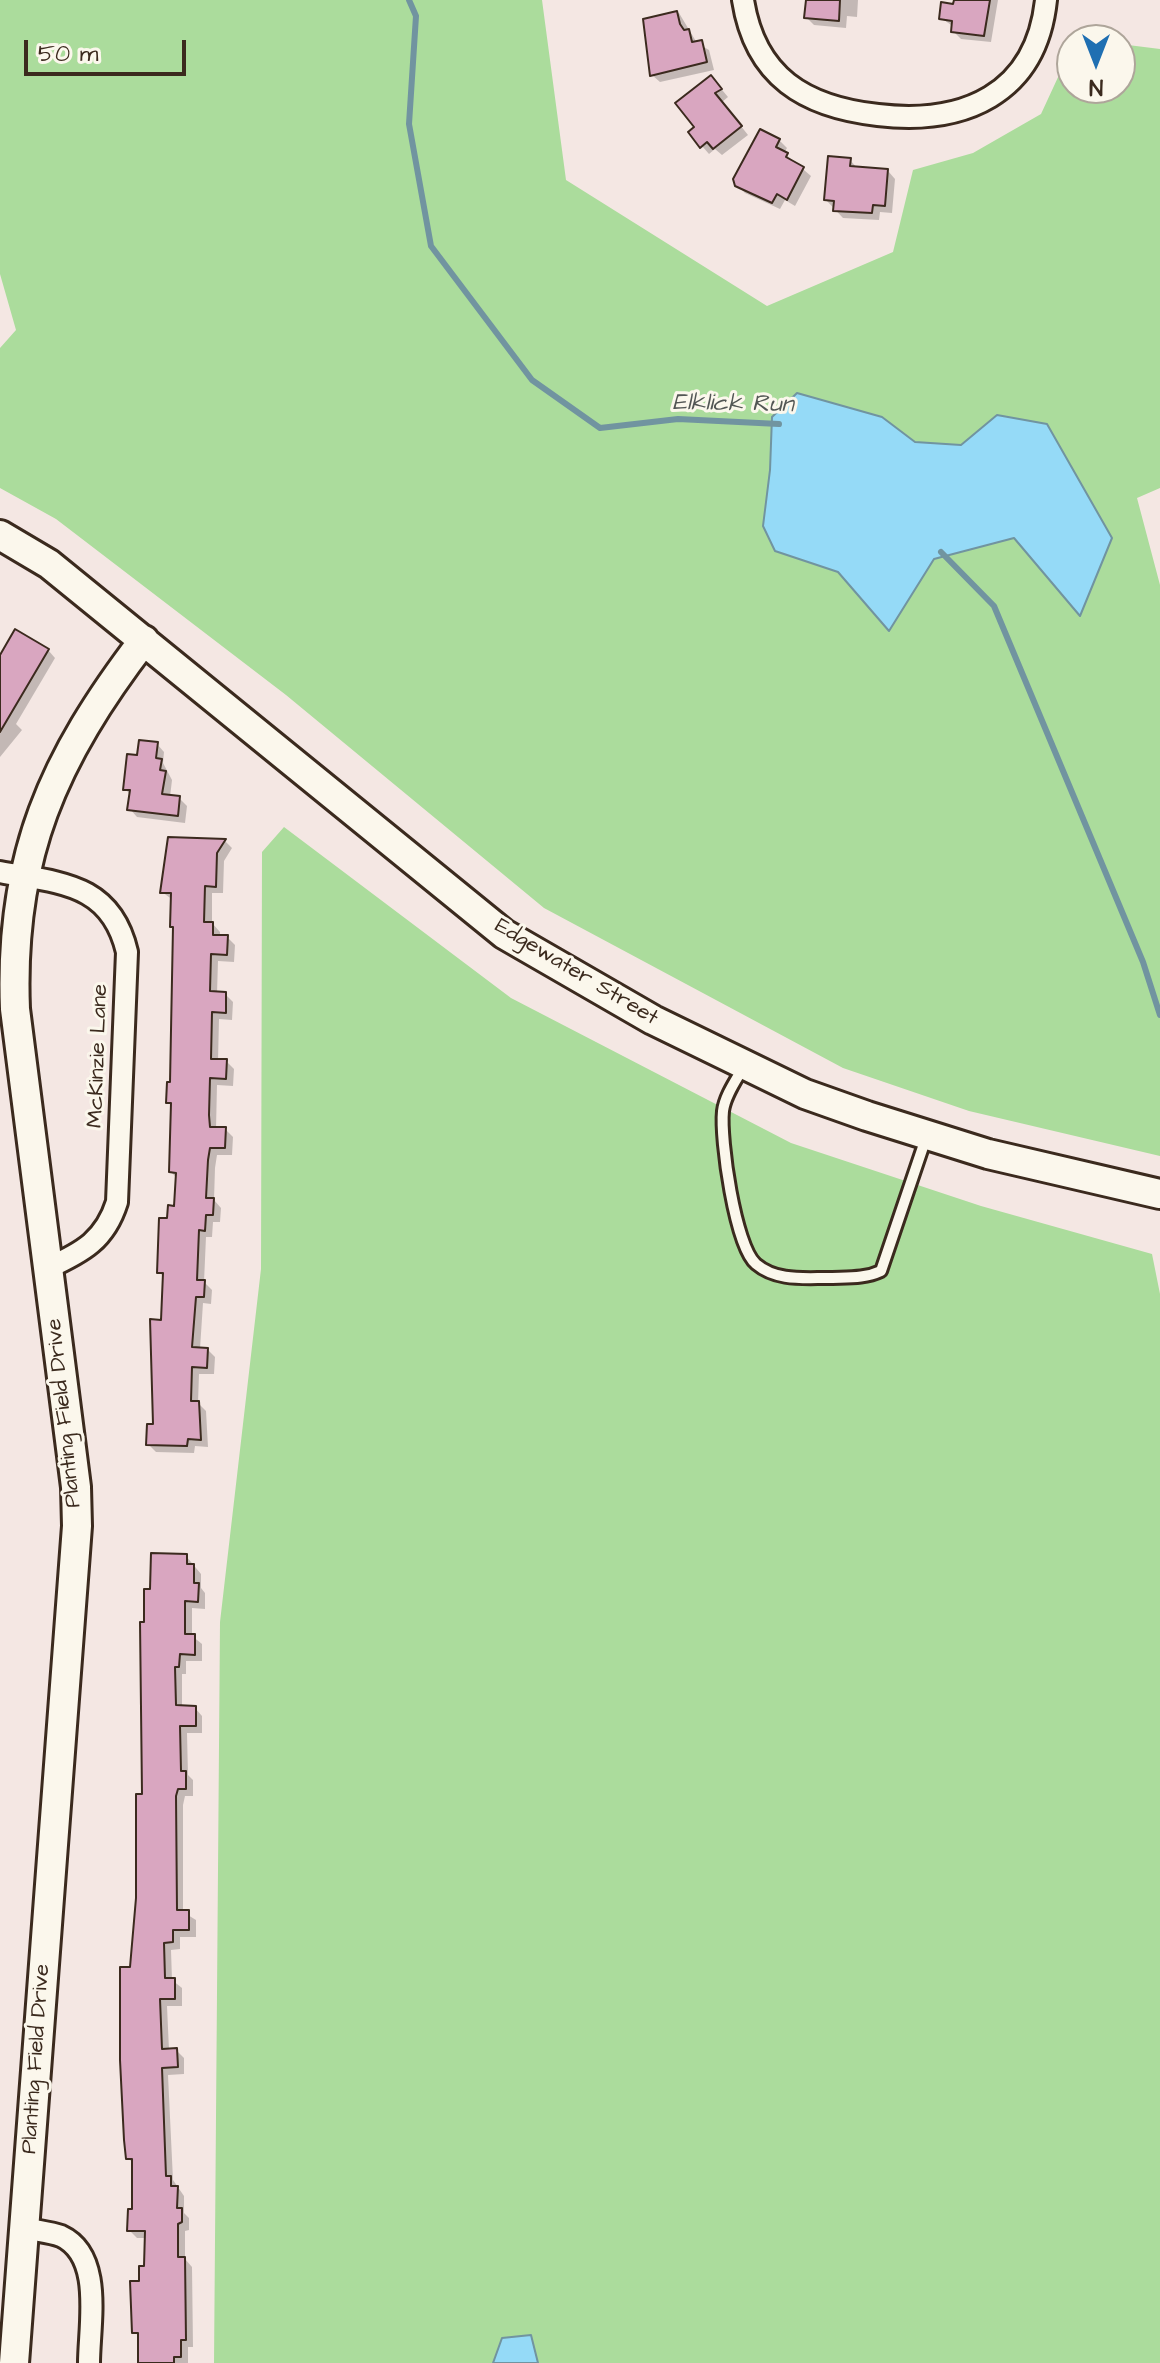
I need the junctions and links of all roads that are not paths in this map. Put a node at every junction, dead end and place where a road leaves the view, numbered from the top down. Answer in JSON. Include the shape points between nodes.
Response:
{"nodes":[{"id":1,"x":743,"y":0,"type":"edge"},
{"id":2,"x":1046,"y":0,"type":"edge"},
{"id":3,"x":0,"y":535,"type":"edge"},
{"id":4,"x":144,"y":640,"type":"junction"},
{"id":5,"x":12,"y":874,"type":"edge"},
{"id":6,"x":744,"y":1066,"type":"junction"},
{"id":7,"x":926,"y":1137,"type":"junction"},
{"id":8,"x":1160,"y":1194,"type":"edge"},
{"id":9,"x":48,"y":1268,"type":"junction"},
{"id":10,"x":24,"y":2228,"type":"junction"},
{"id":11,"x":14,"y":2363,"type":"edge"},
{"id":12,"x":89,"y":2363,"type":"edge"}],
"edges":[{"from":1,"to":2,"type":"street","via":[[755,44],[792,88],[843,111],[912,119],[960,112],[1006,85],[1036,41]]},
{"from":3,"to":4,"type":"street","name":"Edgewater Street","via":[[49,564]]},
{"from":4,"to":5,"type":"street","name":"Planting Field Drive","via":[[66,756]]},
{"from":4,"to":6,"type":"street","name":"Edgewater Street","via":[[504,934]]},
{"from":5,"to":9,"type":"street","name":"Planting Field Drive","via":[[15,1009]]},
{"from":5,"to":9,"type":"street","name":"McKinzie Lane","via":[[69,885],[99,899],[122,930],[127,952],[117,1202],[99,1239]]},
{"from":6,"to":7,"type":"street","name":"Edgewater Street"},
{"from":6,"to":7,"type":"lane","via":[[723,1111],[735,1222],[748,1255],[775,1274],[869,1277],[881,1271]]},
{"from":7,"to":8,"type":"street","name":"Edgewater Street"},
{"from":9,"to":10,"type":"street","name":"Planting Field Drive","via":[[77,1526]]},
{"from":10,"to":11,"type":"street","name":"Planting Field Drive"},
{"from":10,"to":12,"type":"street","via":[[60,2236],[84,2258],[90,2273]]}]}
